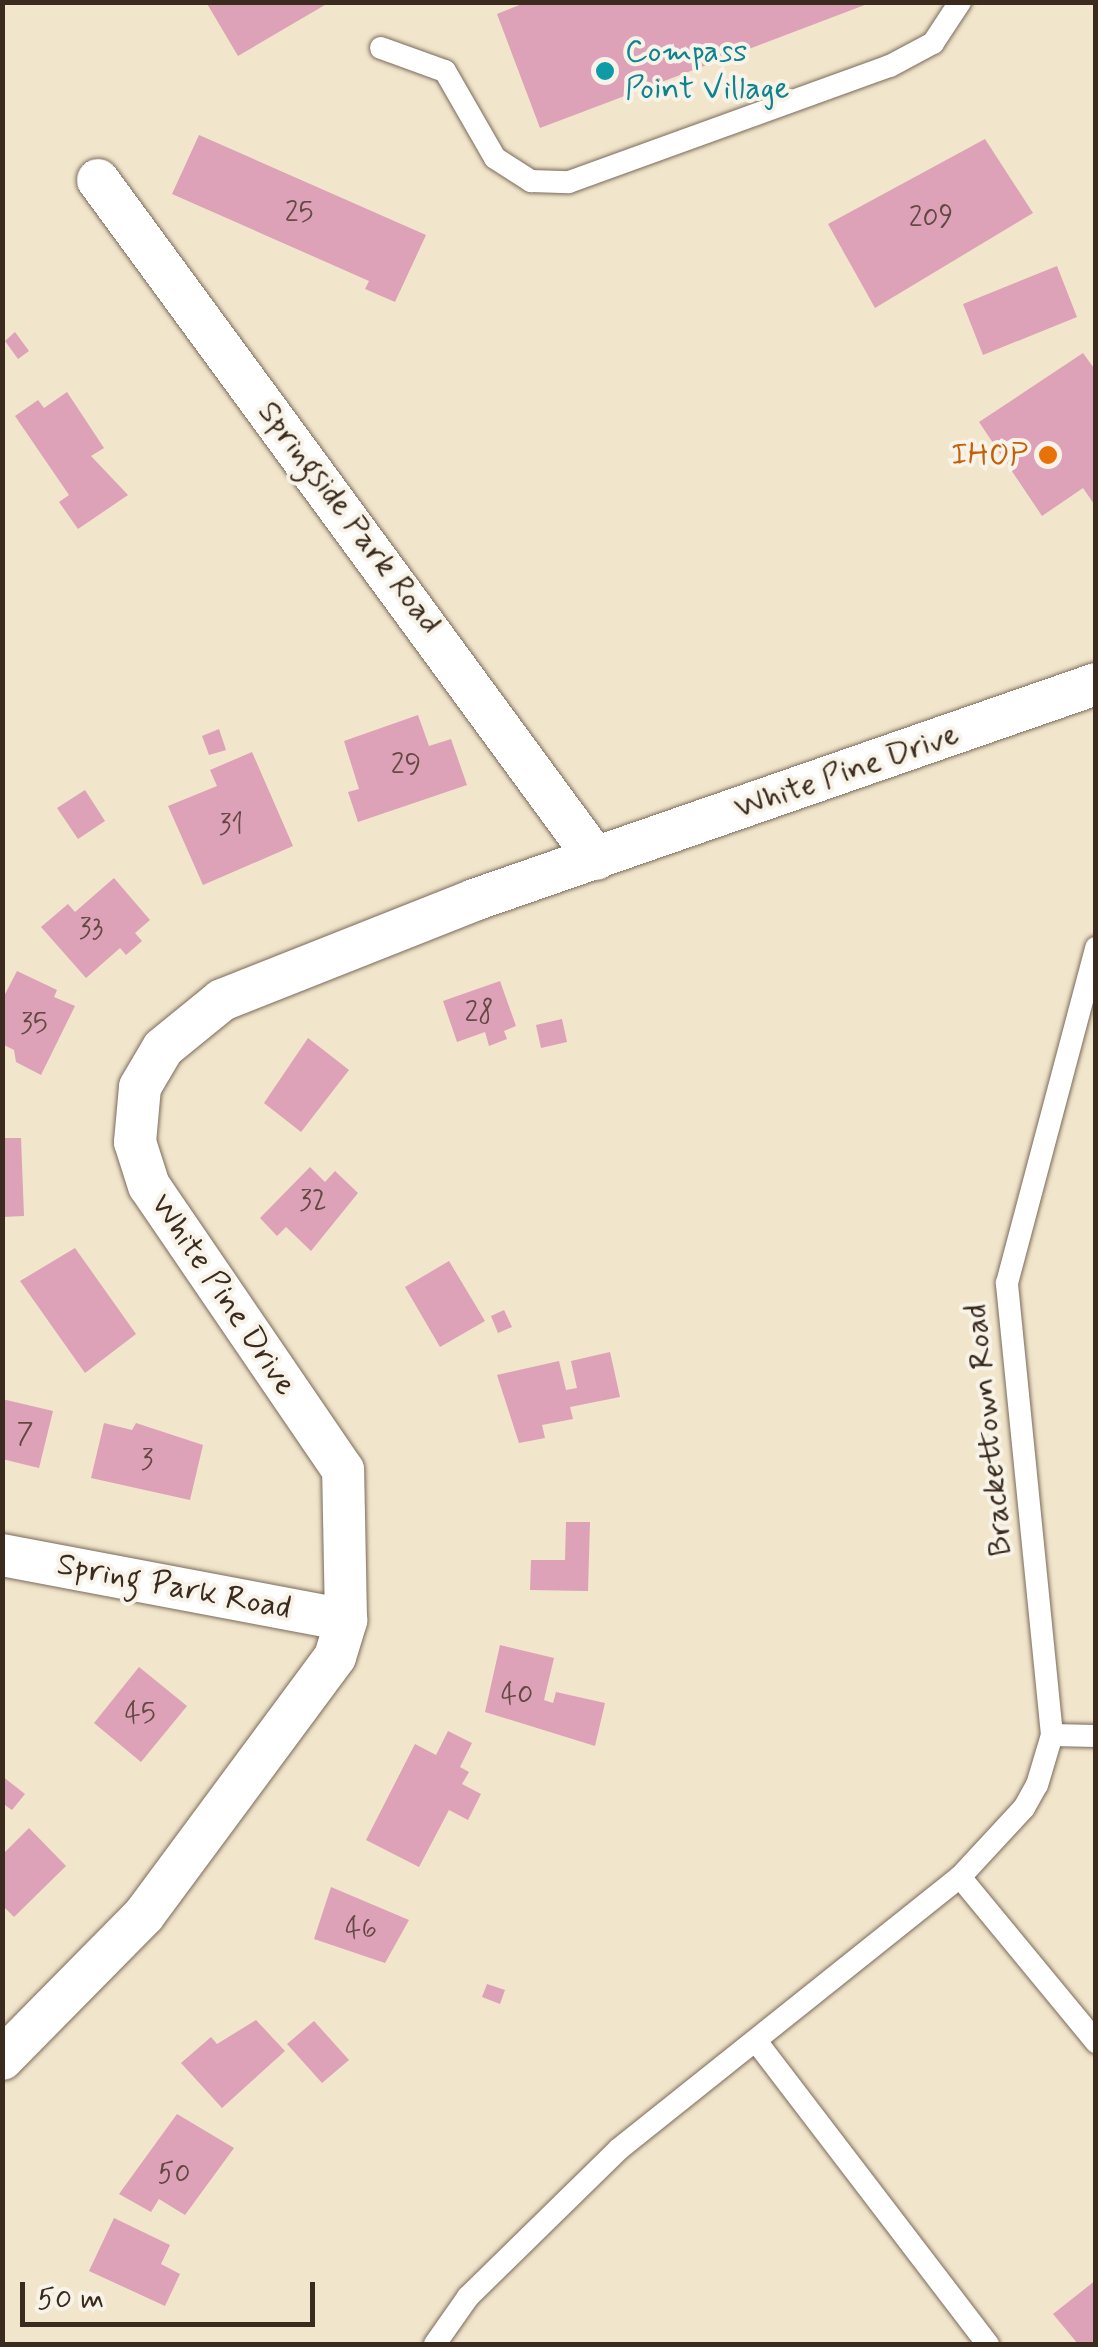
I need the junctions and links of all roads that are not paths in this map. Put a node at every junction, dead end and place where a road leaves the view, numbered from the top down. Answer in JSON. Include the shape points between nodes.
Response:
{"nodes":[{"id":1,"x":960,"y":2,"type":"edge"},
{"id":2,"x":381,"y":48,"type":"dead end"},
{"id":3,"x":98,"y":180,"type":"dead end"},
{"id":4,"x":1092,"y":693,"type":"edge"},
{"id":5,"x":596,"y":859,"type":"junction"},
{"id":6,"x":1096,"y":948,"type":"edge"},
{"id":7,"x":2,"y":1555,"type":"edge"},
{"id":8,"x":346,"y":1620,"type":"junction"},
{"id":9,"x":1052,"y":1735,"type":"junction"},
{"id":10,"x":1096,"y":1736,"type":"edge"},
{"id":11,"x":960,"y":1877,"type":"junction"},
{"id":12,"x":756,"y":2041,"type":"junction"},
{"id":13,"x":1096,"y":2042,"type":"edge"},
{"id":14,"x":2,"y":2060,"type":"edge"},
{"id":15,"x":434,"y":2344,"type":"edge"},
{"id":16,"x":988,"y":2344,"type":"edge"}],
"edges":[{"from":1,"to":2,"type":"lane","via":[[933,43],[890,66],[569,182],[532,181],[495,158],[445,71]]},
{"from":3,"to":5,"type":"street","name":"Springside Park Road"},
{"from":4,"to":5,"type":"street","name":"White Pine Drive"},
{"from":5,"to":8,"type":"street","name":"White Pine Drive","via":[[222,1000],[164,1048],[140,1087],[134,1142],[149,1186],[343,1470]]},
{"from":6,"to":9,"type":"lane","name":"Brackettown Road","via":[[1008,1283]]},
{"from":7,"to":8,"type":"street","name":"Spring Park Road"},
{"from":8,"to":14,"type":"street","name":"White Pine Drive","via":[[334,1657],[144,1915]]},
{"from":9,"to":10,"type":"lane"},
{"from":9,"to":11,"type":"lane","via":[[1024,1808]]},
{"from":11,"to":12,"type":"lane"},
{"from":11,"to":13,"type":"lane"},
{"from":12,"to":15,"type":"lane","via":[[606,2162],[468,2297]]},
{"from":12,"to":16,"type":"lane"}]}
